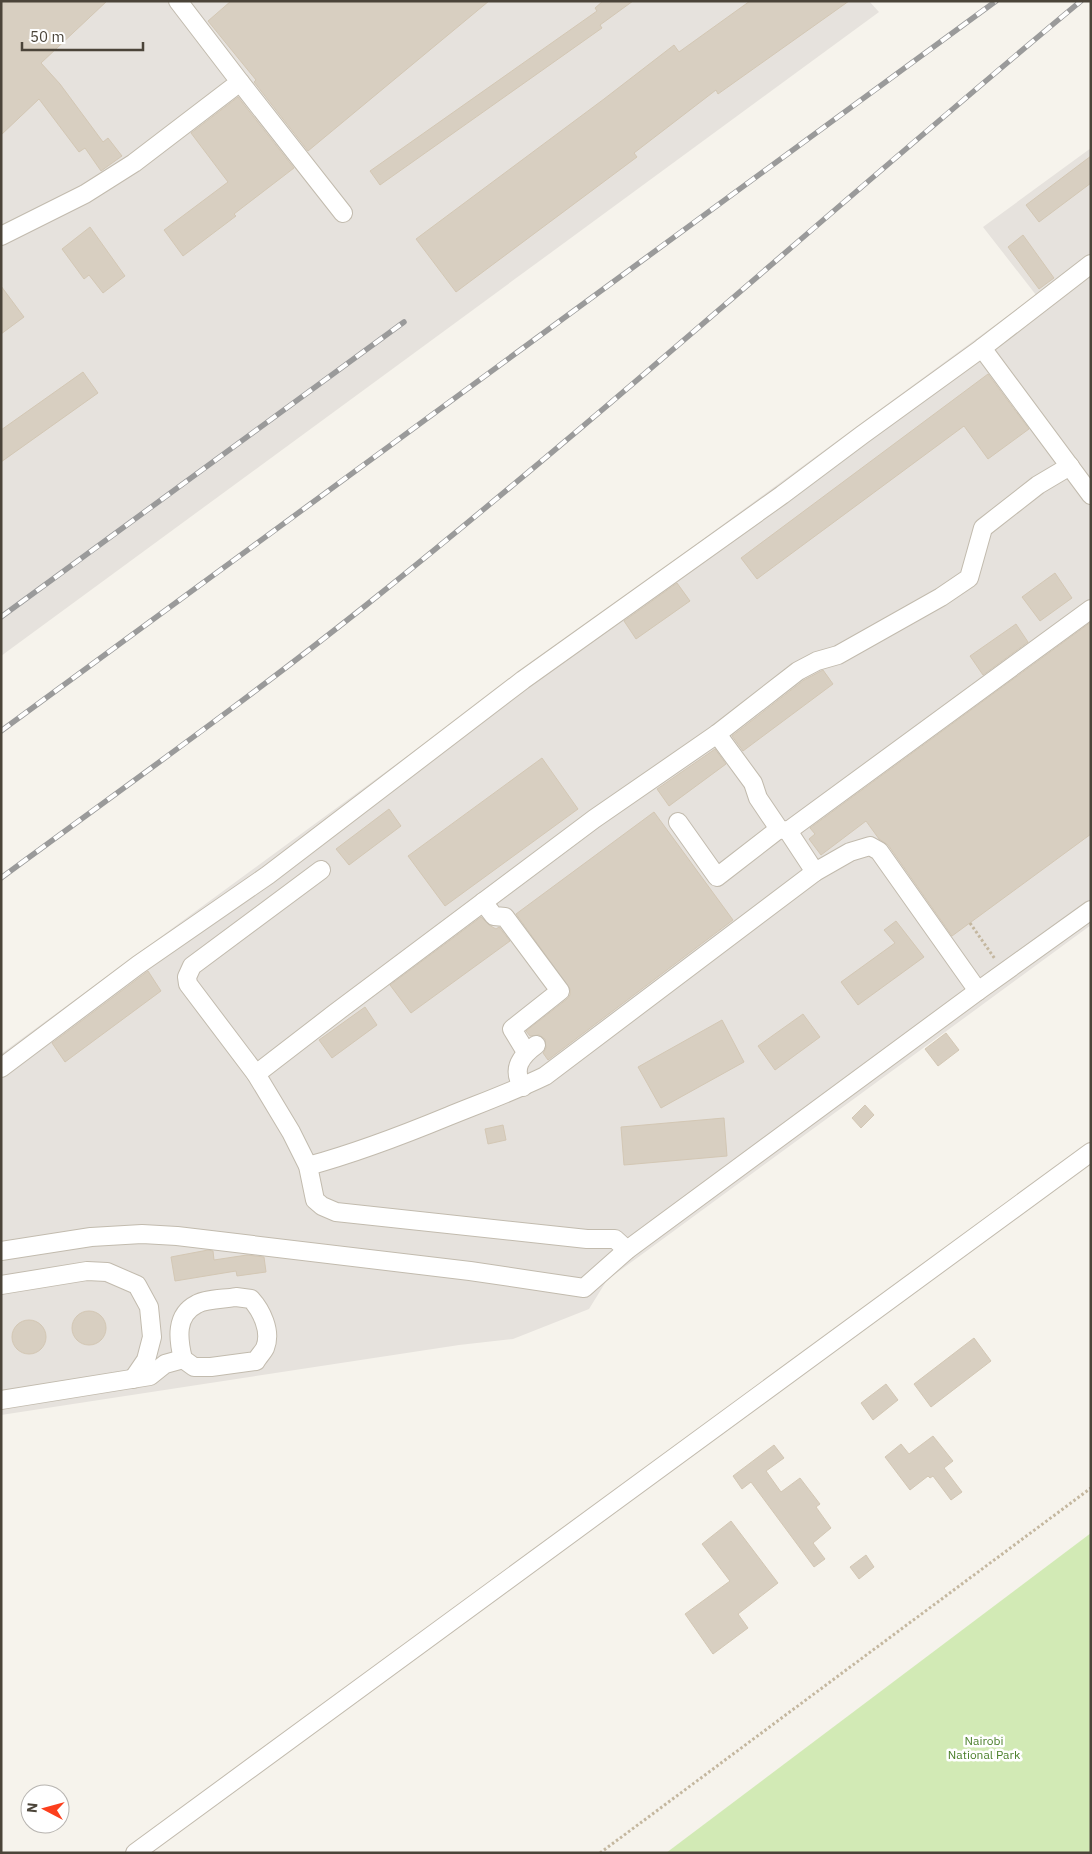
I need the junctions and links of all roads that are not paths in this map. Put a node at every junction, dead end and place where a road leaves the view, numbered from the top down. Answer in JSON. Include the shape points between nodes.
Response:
{"nodes":[{"id":1,"x":178,"y":1,"type":"edge"},
{"id":2,"x":240,"y":82,"type":"junction"},
{"id":3,"x":342,"y":214,"type":"dead end"},
{"id":4,"x":1,"y":236,"type":"edge"},
{"id":5,"x":1091,"y":264,"type":"edge"},
{"id":6,"x":982,"y":348,"type":"junction"},
{"id":7,"x":1070,"y":466,"type":"junction"},
{"id":8,"x":1091,"y":495,"type":"edge"},
{"id":9,"x":1091,"y":609,"type":"edge"},
{"id":10,"x":718,"y":734,"type":"junction"},
{"id":11,"x":678,"y":822,"type":"dead end"},
{"id":12,"x":783,"y":830,"type":"junction"},
{"id":13,"x":322,"y":870,"type":"dead end"},
{"id":14,"x":815,"y":872,"type":"junction"},
{"id":15,"x":483,"y":902,"type":"junction"},
{"id":16,"x":1091,"y":910,"type":"edge"},
{"id":17,"x":978,"y":991,"type":"junction"},
{"id":18,"x":1,"y":1068,"type":"edge"},
{"id":19,"x":256,"y":1074,"type":"junction"},
{"id":20,"x":523,"y":1087,"type":"junction"},
{"id":21,"x":1091,"y":1152,"type":"edge"},
{"id":22,"x":308,"y":1166,"type":"junction"},
{"id":23,"x":627,"y":1250,"type":"junction"},
{"id":24,"x":1,"y":1251,"type":"edge"},
{"id":25,"x":1,"y":1284,"type":"edge"},
{"id":26,"x":183,"y":1359,"type":"junction"},
{"id":27,"x":133,"y":1378,"type":"junction"},
{"id":28,"x":1,"y":1400,"type":"edge"},
{"id":29,"x":135,"y":1853,"type":"edge"}],
"edges":[{"from":1,"to":2,"type":"lane"},
{"from":2,"to":3,"type":"lane"},
{"from":2,"to":4,"type":"lane","via":[[85,194]]},
{"from":5,"to":6,"type":"lane"},
{"from":6,"to":7,"type":"lane"},
{"from":6,"to":18,"type":"lane","via":[[523,680],[268,875],[138,965]]},
{"from":7,"to":8,"type":"lane"},
{"from":7,"to":10,"type":"lane","via":[[1038,485],[982,528],[969,578],[838,655],[798,671]]},
{"from":9,"to":12,"type":"lane"},
{"from":10,"to":12,"type":"lane","via":[[753,783],[758,798]]},
{"from":10,"to":15,"type":"lane"},
{"from":11,"to":12,"type":"lane","via":[[717,877]]},
{"from":12,"to":14,"type":"lane"},
{"from":13,"to":19,"type":"lane","via":[[192,966],[187,977],[188,984]]},
{"from":14,"to":17,"type":"lane","via":[[850,852],[870,846],[879,851]]},
{"from":14,"to":20,"type":"lane","via":[[545,1076]]},
{"from":15,"to":19,"type":"lane"},
{"from":15,"to":20,"type":"lane","via":[[494,916],[505,917],[560,992],[512,1029],[531,1048],[518,1066],[518,1079]]},
{"from":16,"to":17,"type":"lane"},
{"from":17,"to":23,"type":"lane"},
{"from":19,"to":22,"type":"lane"},
{"from":20,"to":22,"type":"lane","via":[[354,1153]]},
{"from":21,"to":29,"type":"lane"},
{"from":22,"to":23,"type":"lane","via":[[315,1200],[336,1212],[587,1239],[615,1239]]},
{"from":23,"to":24,"type":"lane","via":[[584,1288],[470,1271],[151,1234],[91,1237]]},
{"from":25,"to":27,"type":"lane","via":[[87,1271],[108,1272],[137,1286],[149,1307],[152,1338],[146,1360]]},
{"from":26,"to":26,"type":"lane","via":[[194,1367],[256,1361],[265,1347],[267,1333],[260,1310],[251,1298],[197,1303],[184,1314],[179,1328]]},
{"from":26,"to":27,"type":"lane","via":[[165,1364],[150,1376]]},
{"from":27,"to":28,"type":"lane"}]}
